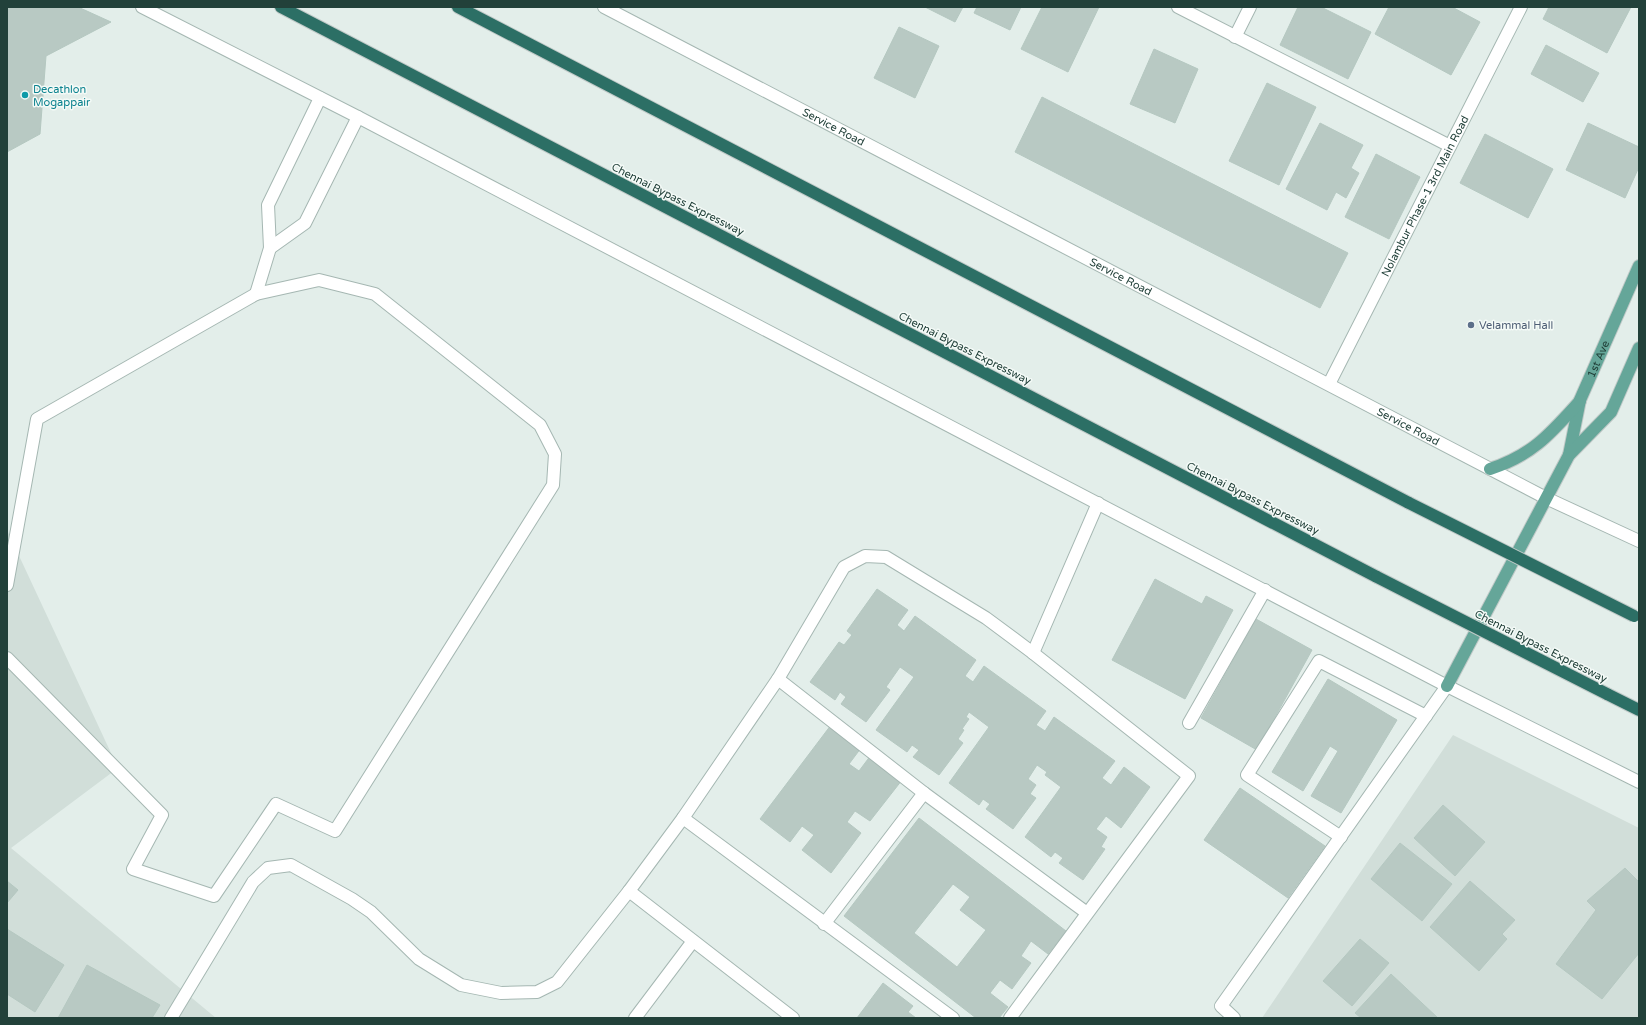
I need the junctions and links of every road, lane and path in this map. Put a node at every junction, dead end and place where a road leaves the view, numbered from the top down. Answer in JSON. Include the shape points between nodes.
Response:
{"nodes":[{"id":1,"x":142,"y":7,"type":"edge"},
{"id":2,"x":281,"y":7,"type":"edge"},
{"id":3,"x":458,"y":7,"type":"edge"},
{"id":4,"x":604,"y":7,"type":"edge"},
{"id":5,"x":1178,"y":7,"type":"edge"},
{"id":6,"x":1250,"y":7,"type":"edge"},
{"id":7,"x":1521,"y":7,"type":"edge"},
{"id":8,"x":1235,"y":37,"type":"junction"},
{"id":9,"x":320,"y":98,"type":"junction"},
{"id":10,"x":358,"y":117,"type":"junction"},
{"id":11,"x":1450,"y":146,"type":"junction"},
{"id":12,"x":270,"y":248,"type":"junction"},
{"id":13,"x":1639,"y":266,"type":"edge"},
{"id":14,"x":256,"y":294,"type":"junction"},
{"id":15,"x":1639,"y":348,"type":"edge"},
{"id":16,"x":1329,"y":384,"type":"junction"},
{"id":17,"x":1580,"y":400,"type":"junction"},
{"id":18,"x":1569,"y":455,"type":"junction"},
{"id":19,"x":1490,"y":469,"type":"junction"},
{"id":20,"x":1546,"y":498,"type":"junction"},
{"id":21,"x":1098,"y":503,"type":"junction"},
{"id":22,"x":1639,"y":541,"type":"edge"},
{"id":23,"x":7,"y":585,"type":"edge"},
{"id":24,"x":1265,"y":590,"type":"junction"},
{"id":25,"x":1636,"y":617,"type":"edge"},
{"id":26,"x":1033,"y":653,"type":"junction"},
{"id":27,"x":7,"y":658,"type":"edge"},
{"id":28,"x":778,"y":679,"type":"junction"},
{"id":29,"x":1447,"y":686,"type":"junction"},
{"id":30,"x":1639,"y":710,"type":"edge"},
{"id":31,"x":1426,"y":716,"type":"junction"},
{"id":32,"x":1189,"y":723,"type":"dead end"},
{"id":33,"x":1639,"y":782,"type":"edge"},
{"id":34,"x":924,"y":793,"type":"junction"},
{"id":35,"x":683,"y":818,"type":"junction"},
{"id":36,"x":1341,"y":837,"type":"junction"},
{"id":37,"x":629,"y":892,"type":"junction"},
{"id":38,"x":1086,"y":913,"type":"junction"},
{"id":39,"x":824,"y":924,"type":"junction"},
{"id":40,"x":693,"y":940,"type":"junction"},
{"id":41,"x":171,"y":1018,"type":"edge"},
{"id":42,"x":635,"y":1018,"type":"edge"},
{"id":43,"x":793,"y":1018,"type":"edge"},
{"id":44,"x":953,"y":1018,"type":"edge"},
{"id":45,"x":1010,"y":1018,"type":"edge"},
{"id":46,"x":1234,"y":1018,"type":"edge"}],
"edges":[{"from":1,"to":9,"type":"street"},
{"from":2,"to":30,"type":"highway","name":"Chennai Bypass Expressway","bridge":true,"via":[[1377,577]]},
{"from":3,"to":25,"type":"highway","bridge":true,"via":[[1409,503]]},
{"from":4,"to":16,"type":"street","name":"Service Road"},
{"from":5,"to":8,"type":"street"},
{"from":6,"to":8,"type":"street"},
{"from":7,"to":11,"type":"street","name":"Nolambur Phase-1 3rd Main Road"},
{"from":8,"to":11,"type":"street"},
{"from":9,"to":10,"type":"street"},
{"from":9,"to":12,"type":"street","via":[[268,205]]},
{"from":10,"to":12,"type":"street","via":[[305,223]]},
{"from":10,"to":21,"type":"street"},
{"from":11,"to":16,"type":"street","name":"Nolambur Phase-1 3rd Main Road"},
{"from":12,"to":14,"type":"street"},
{"from":13,"to":17,"type":"main road","name":"1st Ave"},
{"from":14,"to":23,"type":"street","via":[[37,419]]},
{"from":14,"to":27,"type":"street","via":[[319,280],[376,294],[540,425],[555,454],[553,485],[335,831],[276,804],[214,896],[133,869],[162,815]]},
{"from":15,"to":18,"type":"main road","via":[[1611,412]]},
{"from":16,"to":19,"type":"street","name":"Service Road"},
{"from":17,"to":18,"type":"main road","name":"1st Ave"},
{"from":17,"to":19,"type":"main road","via":[[1560,423],[1526,453]]},
{"from":18,"to":20,"type":"main road"},
{"from":19,"to":20,"type":"street","name":"Service Road"},
{"from":20,"to":22,"type":"street","name":"Service Road"},
{"from":20,"to":29,"type":"main road"},
{"from":21,"to":24,"type":"street"},
{"from":21,"to":26,"type":"street"},
{"from":24,"to":29,"type":"street"},
{"from":24,"to":32,"type":"street"},
{"from":26,"to":28,"type":"street","via":[[986,618],[886,557],[865,556],[844,567]]},
{"from":26,"to":38,"type":"street","via":[[1189,776]]},
{"from":28,"to":34,"type":"street"},
{"from":28,"to":35,"type":"street"},
{"from":29,"to":31,"type":"street"},
{"from":29,"to":33,"type":"street"},
{"from":31,"to":36,"type":"street"},
{"from":31,"to":36,"type":"street","via":[[1319,661],[1247,775]]},
{"from":34,"to":38,"type":"street"},
{"from":34,"to":39,"type":"street"},
{"from":35,"to":37,"type":"street"},
{"from":35,"to":39,"type":"street"},
{"from":36,"to":46,"type":"street","via":[[1221,1006]]},
{"from":37,"to":40,"type":"street"},
{"from":37,"to":41,"type":"street","via":[[557,982],[537,992],[501,993],[461,985],[420,959],[352,898],[291,865],[268,868],[254,882]]},
{"from":38,"to":45,"type":"street"},
{"from":39,"to":44,"type":"street"},
{"from":40,"to":42,"type":"street"},
{"from":40,"to":43,"type":"street"}]}
